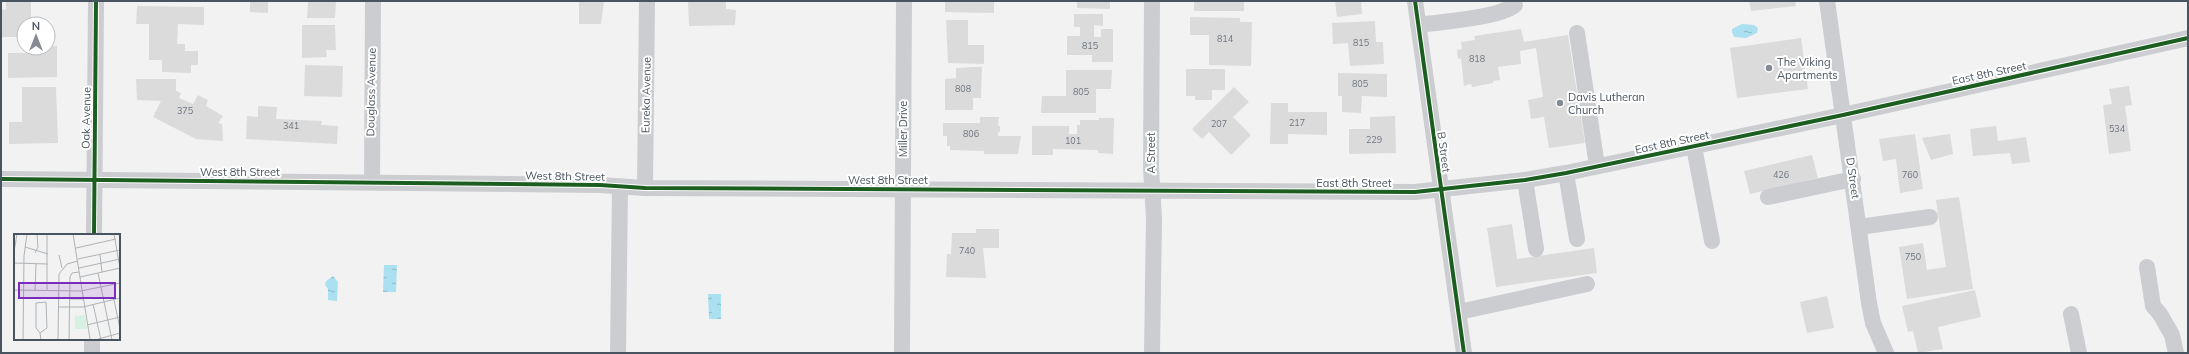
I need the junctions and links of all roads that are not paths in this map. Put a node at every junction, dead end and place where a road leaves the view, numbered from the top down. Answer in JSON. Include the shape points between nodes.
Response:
{"nodes":[{"id":1,"x":96,"y":1,"type":"edge"},
{"id":2,"x":373,"y":1,"type":"edge"},
{"id":3,"x":647,"y":1,"type":"edge"},
{"id":4,"x":904,"y":1,"type":"edge"},
{"id":5,"x":1152,"y":1,"type":"edge"},
{"id":6,"x":1415,"y":1,"type":"edge"},
{"id":7,"x":1827,"y":1,"type":"edge"},
{"id":8,"x":1515,"y":5,"type":"dead end"},
{"id":9,"x":1418,"y":25,"type":"junction"},
{"id":10,"x":1577,"y":34,"type":"dead end"},
{"id":11,"x":2188,"y":38,"type":"edge"},
{"id":12,"x":1844,"y":115,"type":"junction"},
{"id":13,"x":1694,"y":146,"type":"junction"},
{"id":14,"x":1597,"y":166,"type":"junction"},
{"id":15,"x":1566,"y":173,"type":"junction"},
{"id":16,"x":1,"y":178,"type":"edge"},
{"id":17,"x":1853,"y":179,"type":"junction"},
{"id":18,"x":94,"y":180,"type":"junction"},
{"id":19,"x":1525,"y":180,"type":"junction"},
{"id":20,"x":372,"y":182,"type":"junction"},
{"id":21,"x":620,"y":187,"type":"junction"},
{"id":22,"x":645,"y":188,"type":"junction"},
{"id":23,"x":903,"y":188,"type":"junction"},
{"id":24,"x":1440,"y":190,"type":"junction"},
{"id":25,"x":1152,"y":191,"type":"junction"},
{"id":26,"x":1768,"y":197,"type":"dead end"},
{"id":27,"x":1930,"y":217,"type":"dead end"},
{"id":28,"x":1859,"y":227,"type":"junction"},
{"id":29,"x":94,"y":234,"type":"edge"},
{"id":30,"x":1577,"y":239,"type":"dead end"},
{"id":31,"x":1712,"y":241,"type":"dead end"},
{"id":32,"x":1536,"y":249,"type":"dead end"},
{"id":33,"x":2147,"y":267,"type":"dead end"},
{"id":34,"x":1587,"y":284,"type":"dead end"},
{"id":35,"x":1459,"y":312,"type":"junction"},
{"id":36,"x":2071,"y":314,"type":"dead end"},
{"id":37,"x":92,"y":340,"type":"edge"},
{"id":38,"x":92,"y":353,"type":"edge"},
{"id":39,"x":618,"y":353,"type":"edge"},
{"id":40,"x":902,"y":353,"type":"edge"},
{"id":41,"x":1152,"y":353,"type":"edge"},
{"id":42,"x":1464,"y":353,"type":"edge"},
{"id":43,"x":1886,"y":353,"type":"edge"},
{"id":44,"x":2079,"y":353,"type":"edge"},
{"id":45,"x":2176,"y":353,"type":"edge"}],
"edges":[{"from":1,"to":18,"type":"street","name":"Oak Avenue"},
{"from":2,"to":20,"type":"street","name":"Douglass Avenue"},
{"from":3,"to":22,"type":"street","name":"Eureka Avenue"},
{"from":4,"to":23,"type":"street","name":"Miller Drive"},
{"from":5,"to":25,"type":"street","name":"A Street"},
{"from":6,"to":9,"type":"street","name":"B Street"},
{"from":7,"to":12,"type":"street","name":"D Street"},
{"from":8,"to":9,"type":"street","via":[[1494,14]]},
{"from":9,"to":24,"type":"street","name":"B Street"},
{"from":10,"to":14,"type":"street"},
{"from":11,"to":12,"type":"street","name":"East 8th Street"},
{"from":12,"to":13,"type":"street","name":"East 8th Street"},
{"from":12,"to":17,"type":"street","name":"D Street"},
{"from":13,"to":14,"type":"street","name":"East 8th Street"},
{"from":13,"to":31,"type":"street"},
{"from":14,"to":15,"type":"street","name":"East 8th Street"},
{"from":15,"to":19,"type":"street","name":"East 8th Street"},
{"from":15,"to":30,"type":"street"},
{"from":16,"to":18,"type":"street","name":"West 8th Street"},
{"from":17,"to":26,"type":"street"},
{"from":17,"to":28,"type":"street","name":"D Street"},
{"from":18,"to":20,"type":"street","name":"West 8th Street"},
{"from":18,"to":29,"type":"street","name":"Oak Avenue"},
{"from":19,"to":24,"type":"street","name":"East 8th Street"},
{"from":19,"to":32,"type":"street"},
{"from":20,"to":21,"type":"street","name":"West 8th Street"},
{"from":21,"to":22,"type":"street","name":"West 8th Street"},
{"from":21,"to":39,"type":"street"},
{"from":22,"to":23,"type":"street","name":"West 8th Street"},
{"from":23,"to":25,"type":"street","name":"West 8th Street"},
{"from":23,"to":40,"type":"street","name":"Miller Drive"},
{"from":24,"to":25,"type":"street","name":"East 8th Street"},
{"from":24,"to":35,"type":"street","name":"B Street"},
{"from":25,"to":41,"type":"street","name":"A Street"},
{"from":27,"to":28,"type":"street"},
{"from":28,"to":43,"type":"street","name":"D Street","via":[[1873,323]]},
{"from":33,"to":45,"type":"street","via":[[2153,306],[2172,335]]},
{"from":34,"to":35,"type":"street"},
{"from":35,"to":42,"type":"street","name":"B Street"},
{"from":36,"to":44,"type":"street"},
{"from":37,"to":38,"type":"street"}]}
